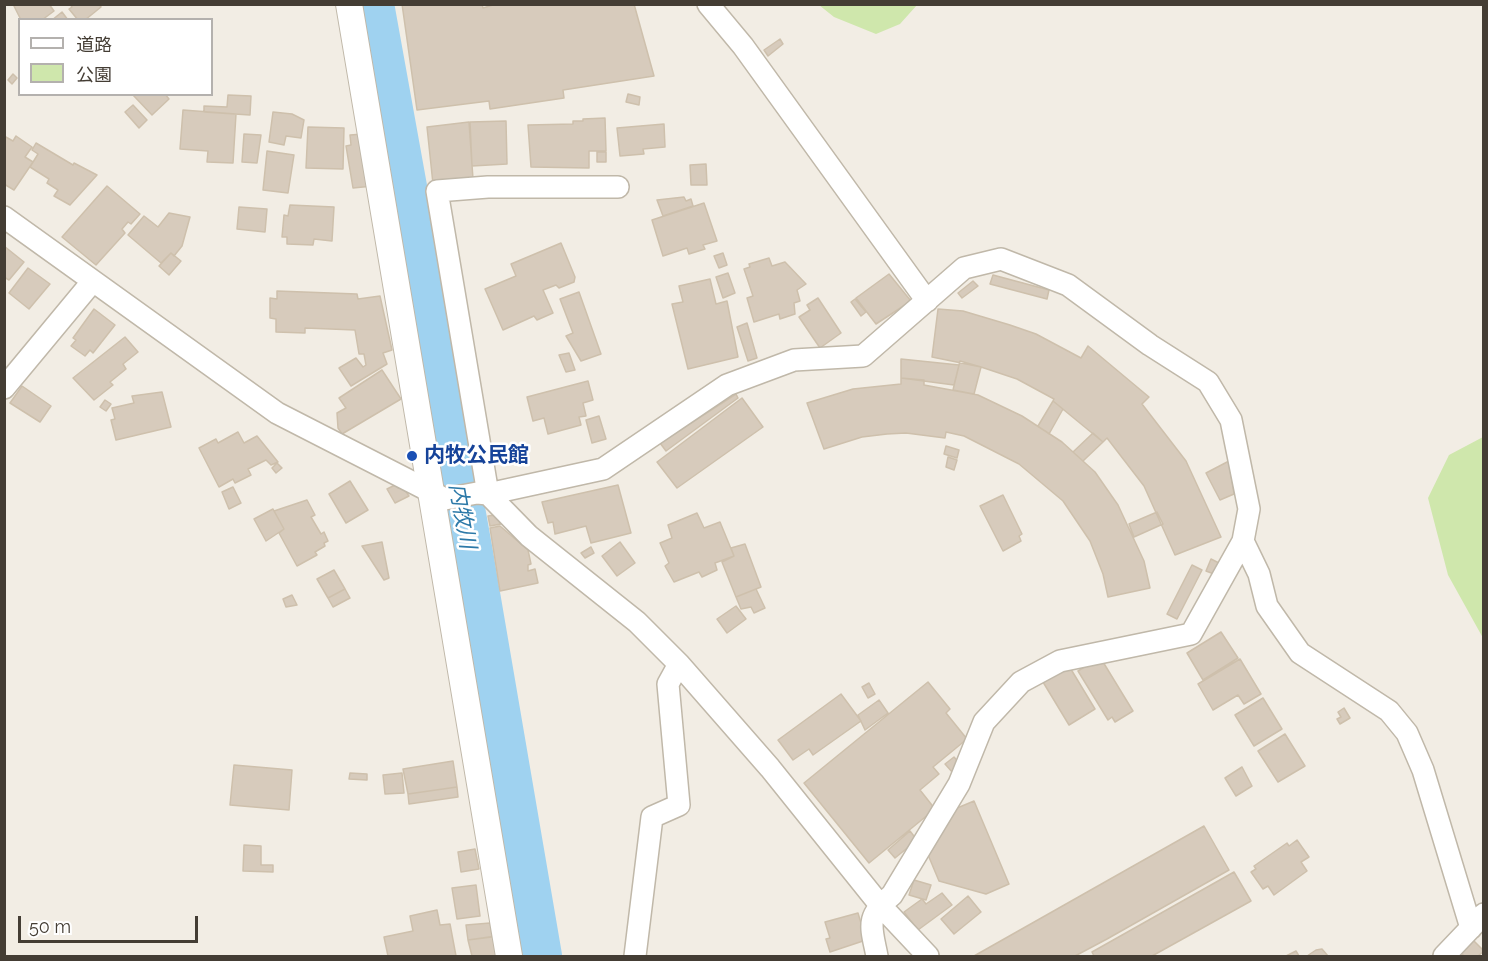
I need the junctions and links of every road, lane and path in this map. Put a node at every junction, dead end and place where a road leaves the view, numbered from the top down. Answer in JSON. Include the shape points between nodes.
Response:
{"nodes":[{"id":1,"x":349,"y":4,"type":"edge"},
{"id":2,"x":708,"y":4,"type":"edge"},
{"id":3,"x":618,"y":187,"type":"dead end"},
{"id":4,"x":4,"y":217,"type":"edge"},
{"id":5,"x":92,"y":282,"type":"junction"},
{"id":6,"x":927,"y":301,"type":"junction"},
{"id":7,"x":4,"y":388,"type":"edge"},
{"id":8,"x":482,"y":494,"type":"junction"},
{"id":9,"x":438,"y":495,"type":"junction"},
{"id":10,"x":1243,"y":541,"type":"junction"},
{"id":11,"x":679,"y":664,"type":"junction"},
{"id":12,"x":880,"y":905,"type":"junction"},
{"id":13,"x":1477,"y":921,"type":"edge"},
{"id":14,"x":509,"y":957,"type":"edge"},
{"id":15,"x":635,"y":957,"type":"edge"},
{"id":16,"x":877,"y":957,"type":"edge"},
{"id":17,"x":928,"y":957,"type":"edge"},
{"id":18,"x":1444,"y":957,"type":"edge"}],
"edges":[{"from":1,"to":9,"type":"street"},
{"from":2,"to":6,"type":"street","via":[[743,46]]},
{"from":3,"to":8,"type":"street","via":[[436,191]]},
{"from":4,"to":5,"type":"street"},
{"from":5,"to":7,"type":"street"},
{"from":5,"to":9,"type":"street","via":[[277,413]]},
{"from":6,"to":8,"type":"street","via":[[863,356],[794,360],[727,385],[603,469]]},
{"from":6,"to":10,"type":"street","via":[[964,268],[1001,259],[1068,285],[1208,382],[1231,420],[1249,509]]},
{"from":8,"to":9,"type":"street"},
{"from":8,"to":11,"type":"street","via":[[637,622]]},
{"from":9,"to":14,"type":"street"},
{"from":10,"to":12,"type":"street","via":[[1191,634],[1060,661],[1021,682],[984,722],[959,783],[892,895]]},
{"from":10,"to":13,"type":"street","via":[[1259,574],[1267,606],[1300,653],[1389,711],[1407,734]]},
{"from":11,"to":12,"type":"street","via":[[770,768]]},
{"from":11,"to":15,"type":"street","via":[[668,684],[679,805],[652,818]]},
{"from":12,"to":16,"type":"street","via":[[871,922]]},
{"from":12,"to":17,"type":"street"},
{"from":13,"to":18,"type":"street"}]}
